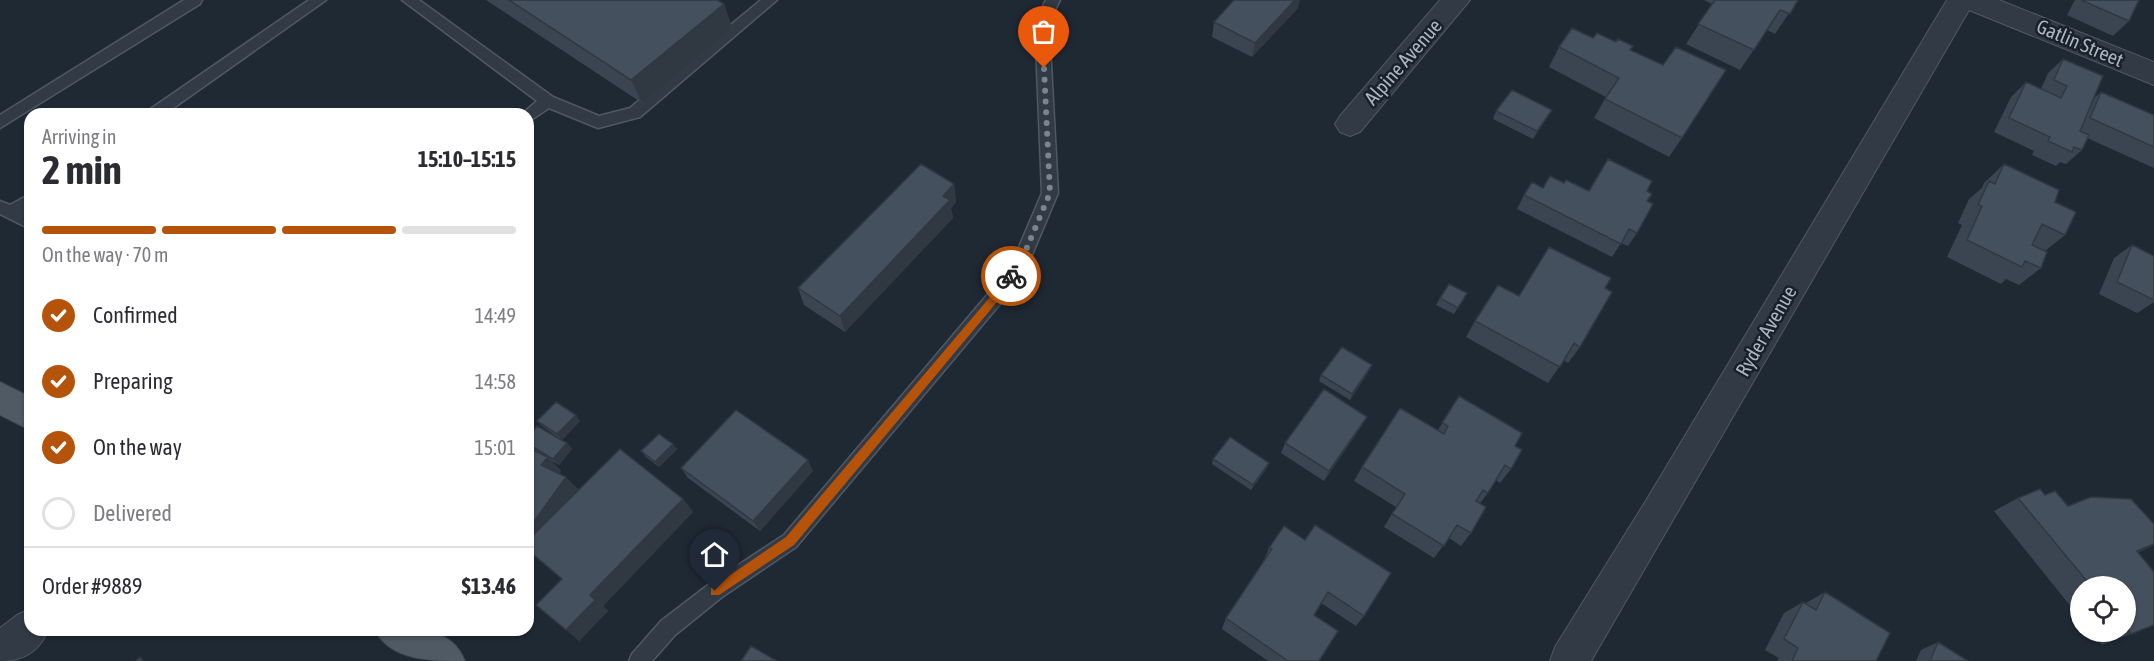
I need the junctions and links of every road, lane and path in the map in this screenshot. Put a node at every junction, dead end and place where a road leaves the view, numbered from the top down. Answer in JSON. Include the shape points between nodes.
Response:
{"nodes":[{"id":1,"x":195,"y":0,"type":"edge"},
{"id":2,"x":319,"y":0,"type":"edge"},
{"id":3,"x":409,"y":0,"type":"edge"},
{"id":4,"x":770,"y":0,"type":"edge"},
{"id":5,"x":1053,"y":0,"type":"edge"},
{"id":6,"x":1456,"y":0,"type":"edge"},
{"id":7,"x":1961,"y":0,"type":"edge"},
{"id":8,"x":1972,"y":0,"type":"edge"},
{"id":9,"x":2154,"y":74,"type":"edge"},
{"id":10,"x":548,"y":101,"type":"junction"},
{"id":11,"x":163,"y":108,"type":"edge"},
{"id":12,"x":534,"y":112,"type":"edge"},
{"id":13,"x":0,"y":122,"type":"edge"},
{"id":14,"x":1350,"y":124,"type":"dead end"},
{"id":15,"x":24,"y":202,"type":"edge"},
{"id":16,"x":6,"y":210,"type":"edge"},
{"id":17,"x":24,"y":220,"type":"edge"},
{"id":18,"x":0,"y":397,"type":"edge"},
{"id":19,"x":24,"y":411,"type":"edge"},
{"id":20,"x":24,"y":633,"type":"edge"},
{"id":21,"x":404,"y":636,"type":"edge"},
{"id":22,"x":0,"y":652,"type":"edge"},
{"id":23,"x":1572,"y":660,"type":"edge"},
{"id":24,"x":446,"y":661,"type":"edge"},
{"id":25,"x":639,"y":661,"type":"edge"}],
"edges":[{"from":1,"to":13,"type":"lane"},
{"from":2,"to":11,"type":"lane"},
{"from":3,"to":10,"type":"lane"},
{"from":4,"to":10,"type":"lane","via":[[635,113],[598,122]]},
{"from":5,"to":25,"type":"lane","via":[[1044,18],[1043,45],[1050,193],[1023,257],[999,293],[790,541],[668,628]]},
{"from":6,"to":14,"type":"street","name":"Alpine Avenue"},
{"from":7,"to":23,"type":"street","name":"Ryder Avenue"},
{"from":8,"to":9,"type":"street","name":"Gatlin Street"},
{"from":10,"to":12,"type":"lane"},
{"from":15,"to":16,"type":"lane"},
{"from":16,"to":17,"type":"lane"},
{"from":18,"to":19,"type":"main road"},
{"from":20,"to":22,"type":"street"},
{"from":21,"to":24,"type":"main road"}]}
